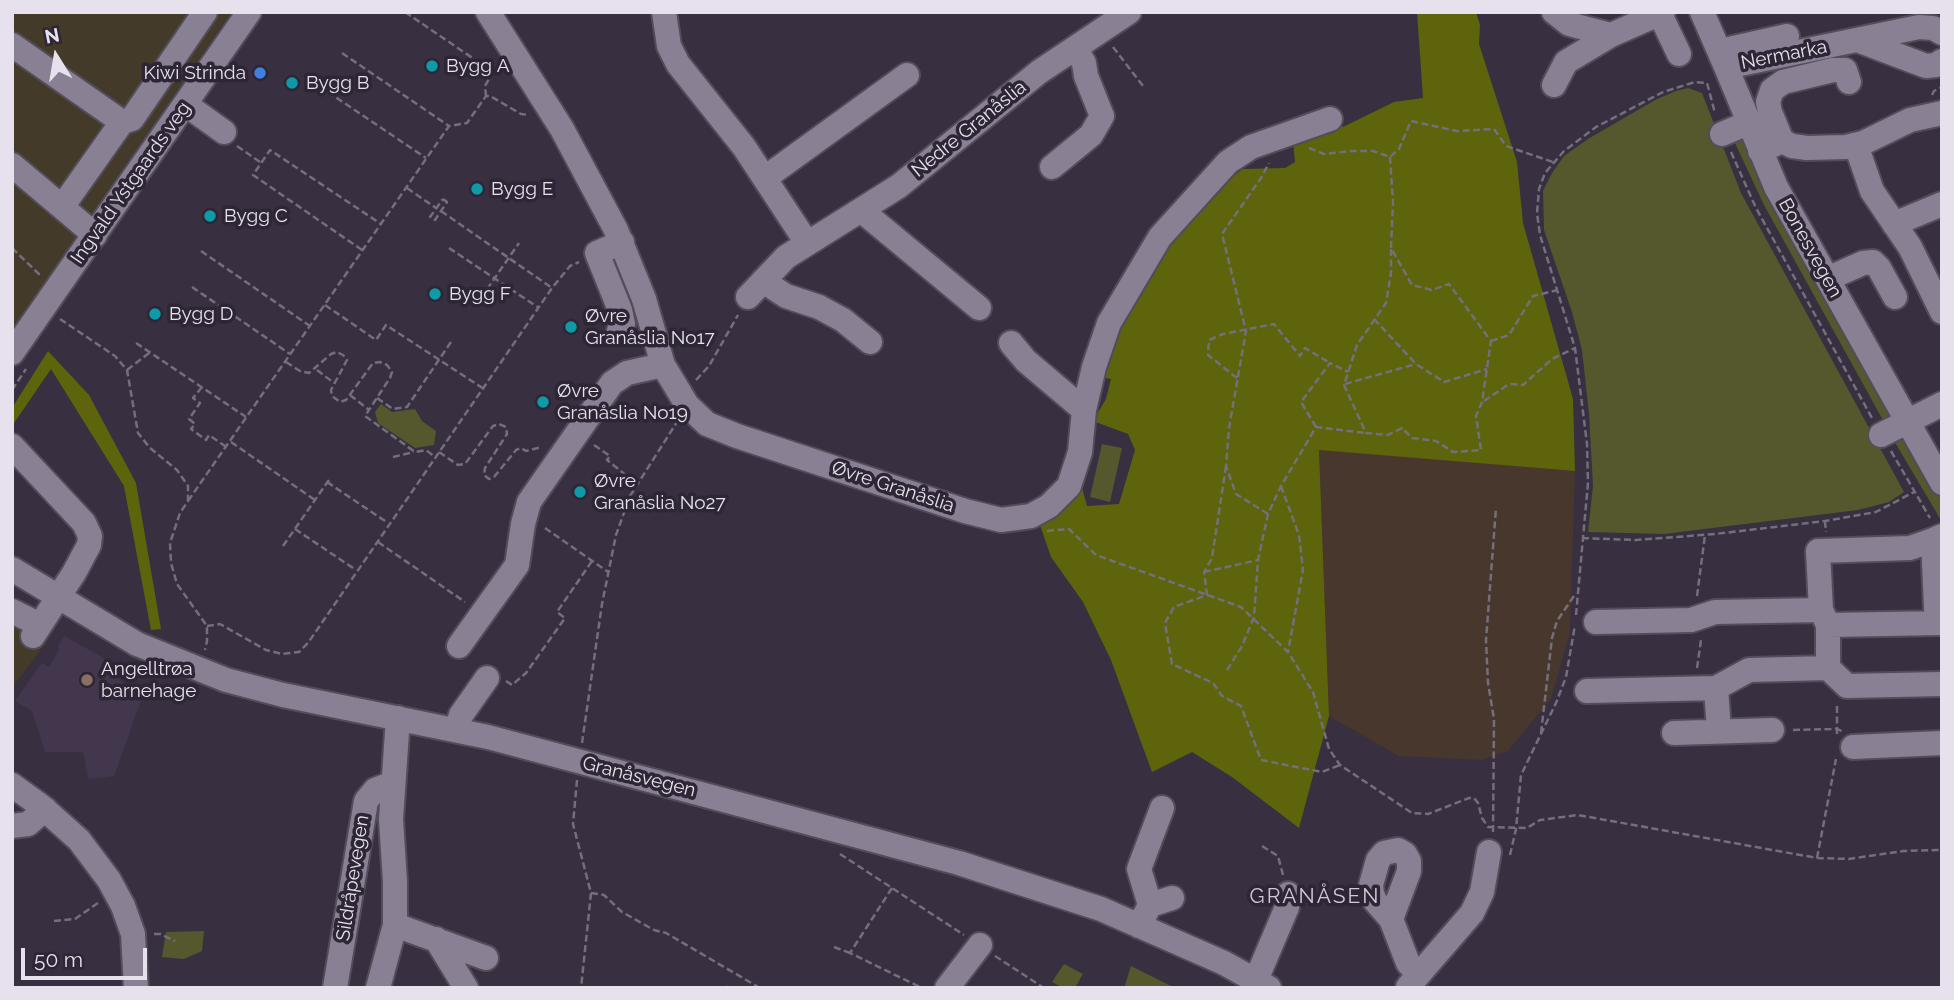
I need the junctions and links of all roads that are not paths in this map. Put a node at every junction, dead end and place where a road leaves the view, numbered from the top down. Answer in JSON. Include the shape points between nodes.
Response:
{"nodes":[{"id":1,"x":205,"y":12,"type":"edge"},
{"id":2,"x":488,"y":12,"type":"edge"},
{"id":3,"x":664,"y":12,"type":"edge"},
{"id":4,"x":1129,"y":12,"type":"edge"},
{"id":5,"x":1554,"y":12,"type":"edge"},
{"id":6,"x":1702,"y":12,"type":"edge"},
{"id":7,"x":1916,"y":12,"type":"edge"},
{"id":8,"x":247,"y":13,"type":"edge"},
{"id":9,"x":1661,"y":13,"type":"edge"},
{"id":10,"x":1863,"y":32,"type":"junction"},
{"id":11,"x":1942,"y":33,"type":"edge"},
{"id":12,"x":1611,"y":35,"type":"junction"},
{"id":13,"x":1787,"y":36,"type":"dead end"},
{"id":14,"x":12,"y":45,"type":"edge"},
{"id":15,"x":1075,"y":48,"type":"junction"},
{"id":16,"x":1679,"y":54,"type":"dead end"},
{"id":17,"x":1723,"y":60,"type":"junction"},
{"id":18,"x":1942,"y":61,"type":"edge"},
{"id":19,"x":907,"y":75,"type":"dead end"},
{"id":20,"x":1849,"y":82,"type":"dead end"},
{"id":21,"x":1554,"y":85,"type":"dead end"},
{"id":22,"x":186,"y":104,"type":"junction"},
{"id":23,"x":1942,"y":113,"type":"edge"},
{"id":24,"x":1330,"y":119,"type":"dead end"},
{"id":25,"x":122,"y":122,"type":"junction"},
{"id":26,"x":1748,"y":123,"type":"junction"},
{"id":27,"x":1723,"y":134,"type":"road end"},
{"id":28,"x":230,"y":139,"type":"road end"},
{"id":29,"x":1782,"y":141,"type":"junction"},
{"id":30,"x":1856,"y":145,"type":"junction"},
{"id":31,"x":1760,"y":151,"type":"junction"},
{"id":32,"x":12,"y":165,"type":"edge"},
{"id":33,"x":1052,"y":167,"type":"dead end"},
{"id":34,"x":765,"y":178,"type":"junction"},
{"id":35,"x":1942,"y":204,"type":"edge"},
{"id":36,"x":62,"y":207,"type":"junction"},
{"id":37,"x":862,"y":211,"type":"junction"},
{"id":38,"x":1894,"y":223,"type":"junction"},
{"id":39,"x":96,"y":235,"type":"junction"},
{"id":40,"x":621,"y":242,"type":"junction"},
{"id":41,"x":807,"y":243,"type":"junction"},
{"id":42,"x":1836,"y":275,"type":"dead end"},
{"id":43,"x":1895,"y":298,"type":"dead end"},
{"id":44,"x":979,"y":308,"type":"dead end"},
{"id":45,"x":1942,"y":312,"type":"edge"},
{"id":46,"x":619,"y":331,"type":"dead end"},
{"id":47,"x":870,"y":342,"type":"dead end"},
{"id":48,"x":1011,"y":343,"type":"dead end"},
{"id":49,"x":15,"y":344,"type":"edge"},
{"id":50,"x":663,"y":365,"type":"junction"},
{"id":51,"x":1942,"y":404,"type":"edge"},
{"id":52,"x":1084,"y":410,"type":"junction"},
{"id":53,"x":1906,"y":422,"type":"junction"},
{"id":54,"x":1881,"y":435,"type":"road end"},
{"id":55,"x":12,"y":446,"type":"edge"},
{"id":56,"x":1942,"y":482,"type":"edge"},
{"id":57,"x":1936,"y":534,"type":"edge"},
{"id":58,"x":12,"y":569,"type":"edge"},
{"id":59,"x":59,"y":597,"type":"junction"},
{"id":60,"x":12,"y":611,"type":"edge"},
{"id":61,"x":1819,"y":611,"type":"junction"},
{"id":62,"x":1939,"y":616,"type":"edge"},
{"id":63,"x":1596,"y":622,"type":"dead end"},
{"id":64,"x":459,"y":646,"type":"dead end"},
{"id":65,"x":1828,"y":668,"type":"junction"},
{"id":66,"x":495,"y":678,"type":"road end"},
{"id":67,"x":1942,"y":684,"type":"edge"},
{"id":68,"x":1707,"y":688,"type":"junction"},
{"id":69,"x":1587,"y":691,"type":"dead end"},
{"id":70,"x":398,"y":718,"type":"junction"},
{"id":71,"x":456,"y":730,"type":"junction"},
{"id":72,"x":1772,"y":730,"type":"road end"},
{"id":73,"x":1718,"y":732,"type":"junction"},
{"id":74,"x":1674,"y":733,"type":"dead end"},
{"id":75,"x":1845,"y":738,"type":"road end"},
{"id":76,"x":1942,"y":743,"type":"edge"},
{"id":77,"x":393,"y":783,"type":"junction"},
{"id":78,"x":12,"y":785,"type":"edge"},
{"id":79,"x":1162,"y":808,"type":"dead end"},
{"id":80,"x":44,"y":809,"type":"junction"},
{"id":81,"x":12,"y":825,"type":"edge"},
{"id":82,"x":1498,"y":856,"type":"road end"},
{"id":83,"x":1286,"y":890,"type":"road end"},
{"id":84,"x":1154,"y":909,"type":"junction"},
{"id":85,"x":1391,"y":919,"type":"dead end"},
{"id":86,"x":395,"y":925,"type":"junction"},
{"id":87,"x":436,"y":939,"type":"junction"},
{"id":88,"x":980,"y":945,"type":"road end"},
{"id":89,"x":486,"y":958,"type":"dead end"},
{"id":90,"x":1413,"y":981,"type":"edge"},
{"id":91,"x":1262,"y":984,"type":"edge"},
{"id":92,"x":136,"y":988,"type":"edge"},
{"id":93,"x":335,"y":988,"type":"edge"},
{"id":94,"x":379,"y":988,"type":"edge"},
{"id":95,"x":466,"y":988,"type":"edge"},
{"id":96,"x":947,"y":988,"type":"edge"}],
"edges":[{"from":1,"to":25,"type":"street","via":[[132,119]]},
{"from":2,"to":40,"type":"street","name":"Øvre Granåslia","via":[[556,118]]},
{"from":3,"to":34,"type":"street","via":[[678,64]]},
{"from":4,"to":15,"type":"street","name":"Nedre Granåslia"},
{"from":5,"to":12,"type":"street","via":[[1569,24]]},
{"from":6,"to":17,"type":"street","name":"Nermarka"},
{"from":7,"to":10,"type":"street"},
{"from":8,"to":22,"type":"street","name":"Ingvald Ystgaards veg"},
{"from":9,"to":12,"type":"street"},
{"from":9,"to":16,"type":"street"},
{"from":10,"to":11,"type":"street","name":"Nermarka","via":[[1923,27]]},
{"from":10,"to":17,"type":"street","name":"Nermarka"},
{"from":10,"to":18,"type":"street","via":[[1926,65]]},
{"from":12,"to":21,"type":"street","via":[[1566,62]]},
{"from":13,"to":17,"type":"street"},
{"from":14,"to":25,"type":"street"},
{"from":15,"to":33,"type":"street","via":[[1102,116],[1091,135]]},
{"from":15,"to":37,"type":"street","name":"Nedre Granåslia"},
{"from":17,"to":26,"type":"street","name":"Bonesvegen"},
{"from":19,"to":34,"type":"street"},
{"from":20,"to":29,"type":"street","via":[[1845,70],[1833,70],[1783,82],[1772,90],[1768,102]]},
{"from":22,"to":28,"type":"street"},
{"from":22,"to":39,"type":"street","name":"Ingvald Ystgaards veg"},
{"from":23,"to":30,"type":"street","via":[[1910,120]]},
{"from":24,"to":52,"type":"street","via":[[1284,142],[1251,146],[1228,162],[1160,237],[1109,323]]},
{"from":25,"to":36,"type":"street"},
{"from":26,"to":27,"type":"street"},
{"from":26,"to":31,"type":"street","name":"Bonesvegen"},
{"from":29,"to":30,"type":"street","via":[[1807,148]]},
{"from":29,"to":31,"type":"street"},
{"from":30,"to":38,"type":"street","via":[[1872,191]]},
{"from":31,"to":53,"type":"street","name":"Bonesvegen"},
{"from":32,"to":36,"type":"street"},
{"from":34,"to":41,"type":"street"},
{"from":35,"to":38,"type":"street"},
{"from":36,"to":39,"type":"street"},
{"from":37,"to":41,"type":"street","name":"Nedre Granåslia"},
{"from":37,"to":44,"type":"street"},
{"from":38,"to":45,"type":"street"},
{"from":39,"to":49,"type":"street","name":"Ingvald Ystgaards veg"},
{"from":40,"to":46,"type":"street","via":[[597,253],[621,310]]},
{"from":40,"to":50,"type":"street","name":"Øvre Granåslia"},
{"from":41,"to":47,"type":"street","name":"Nedre Granåslia","via":[[755,289],[819,307]]},
{"from":42,"to":43,"type":"street","via":[[1873,262]]},
{"from":48,"to":52,"type":"street"},
{"from":50,"to":52,"type":"street","name":"Øvre Granåslia","via":[[681,396],[707,424],[1001,520],[1031,516],[1069,486],[1080,452]]},
{"from":50,"to":64,"type":"street","via":[[627,373],[612,383],[528,502],[517,565]]},
{"from":51,"to":53,"type":"street"},
{"from":53,"to":54,"type":"street"},
{"from":53,"to":56,"type":"street","name":"Bonesvegen"},
{"from":55,"to":59,"type":"street","via":[[88,529],[89,545]]},
{"from":57,"to":61,"type":"street","via":[[1910,548],[1818,551]]},
{"from":57,"to":62,"type":"street"},
{"from":58,"to":59,"type":"street","name":"Granåsvegen"},
{"from":59,"to":60,"type":"street","via":[[36,631]]},
{"from":59,"to":70,"type":"street","name":"Granåsvegen","via":[[137,645],[199,670],[273,693]]},
{"from":61,"to":62,"type":"street"},
{"from":61,"to":63,"type":"street","via":[[1715,612],[1691,620]]},
{"from":61,"to":65,"type":"street"},
{"from":65,"to":67,"type":"street","via":[[1847,686]]},
{"from":65,"to":68,"type":"street","via":[[1749,670]]},
{"from":66,"to":71,"type":"street","via":[[461,715]]},
{"from":68,"to":69,"type":"street"},
{"from":68,"to":73,"type":"street"},
{"from":70,"to":71,"type":"street","name":"Granåsvegen"},
{"from":70,"to":77,"type":"street","name":"Sildråpevegen"},
{"from":71,"to":84,"type":"street","name":"Granåsvegen","via":[[959,863],[1101,909]]},
{"from":72,"to":73,"type":"street"},
{"from":73,"to":74,"type":"street"},
{"from":75,"to":76,"type":"street"},
{"from":77,"to":86,"type":"street","name":"Sildråpevegen"},
{"from":77,"to":93,"type":"street","name":"Sildråpevegen","via":[[374,790],[366,801]]},
{"from":78,"to":80,"type":"street"},
{"from":79,"to":84,"type":"street","via":[[1139,869]]},
{"from":80,"to":81,"type":"street","via":[[28,824]]},
{"from":80,"to":92,"type":"street","via":[[79,840],[123,906],[133,934]]},
{"from":82,"to":90,"type":"street","via":[[1464,925]]},
{"from":83,"to":91,"type":"street","via":[[1287,907]]},
{"from":84,"to":91,"type":"street","name":"Granåsvegen","via":[[1224,963]]},
{"from":85,"to":90,"type":"street"},
{"from":86,"to":87,"type":"street"},
{"from":86,"to":94,"type":"street","name":"Sildråpevegen"},
{"from":87,"to":89,"type":"street"},
{"from":87,"to":95,"type":"street"},
{"from":88,"to":96,"type":"street"}]}
